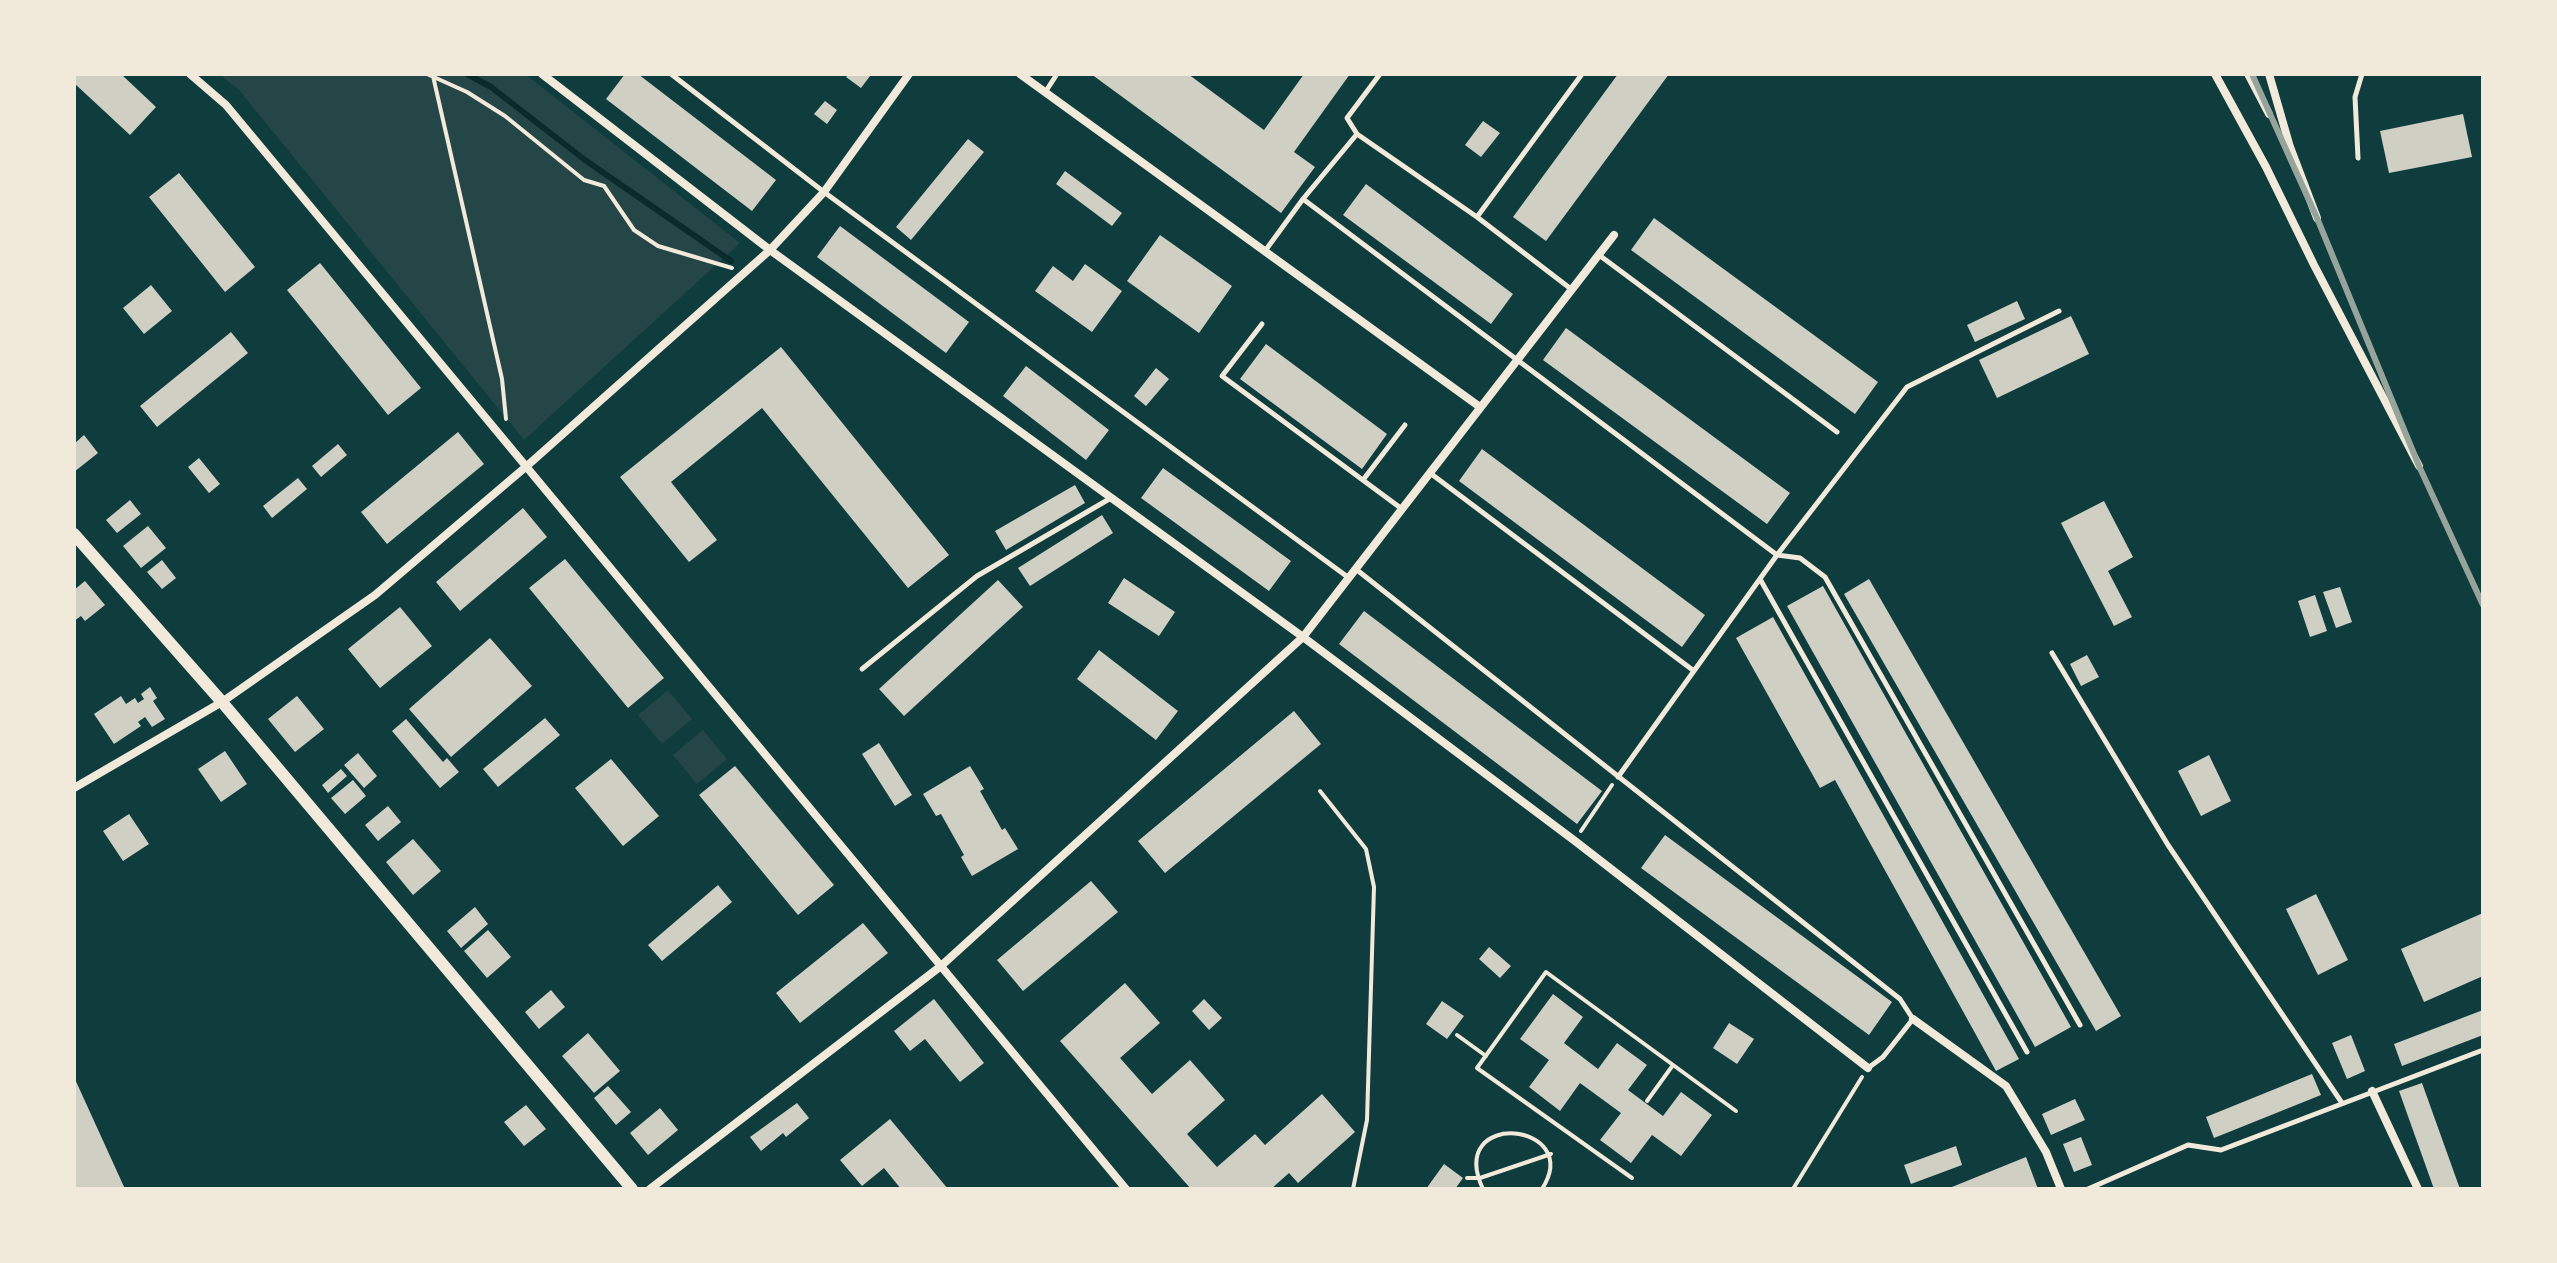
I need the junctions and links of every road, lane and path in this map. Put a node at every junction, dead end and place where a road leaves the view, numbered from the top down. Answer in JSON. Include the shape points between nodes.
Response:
{"nodes":[{"id":1,"x":190,"y":74,"type":"edge"},
{"id":2,"x":542,"y":74,"type":"edge"},
{"id":3,"x":671,"y":74,"type":"edge"},
{"id":4,"x":909,"y":74,"type":"edge"},
{"id":5,"x":1020,"y":74,"type":"edge"},
{"id":6,"x":1057,"y":74,"type":"edge"},
{"id":7,"x":1380,"y":74,"type":"edge"},
{"id":8,"x":1582,"y":74,"type":"edge"},
{"id":9,"x":2215,"y":74,"type":"edge"},
{"id":10,"x":2248,"y":74,"type":"edge"},
{"id":11,"x":2269,"y":74,"type":"edge"},
{"id":12,"x":2362,"y":74,"type":"edge"},
{"id":13,"x":431,"y":75,"type":"edge"},
{"id":14,"x":1046,"y":91,"type":"junction"},
{"id":15,"x":2269,"y":114,"type":"dead end"},
{"id":16,"x":1357,"y":134,"type":"junction"},
{"id":17,"x":2358,"y":158,"type":"dead end"},
{"id":18,"x":824,"y":192,"type":"junction"},
{"id":19,"x":1303,"y":199,"type":"junction"},
{"id":20,"x":1477,"y":217,"type":"junction"},
{"id":21,"x":2317,"y":218,"type":"dead end"},
{"id":22,"x":1614,"y":235,"type":"dead end"},
{"id":23,"x":770,"y":250,"type":"junction"},
{"id":24,"x":1265,"y":251,"type":"junction"},
{"id":25,"x":1598,"y":255,"type":"junction"},
{"id":26,"x":746,"y":271,"type":"junction"},
{"id":27,"x":1571,"y":289,"type":"junction"},
{"id":28,"x":2059,"y":311,"type":"dead end"},
{"id":29,"x":1262,"y":324,"type":"dead end"},
{"id":30,"x":1517,"y":359,"type":"junction"},
{"id":31,"x":1480,"y":407,"type":"junction"},
{"id":32,"x":1405,"y":425,"type":"dead end"},
{"id":33,"x":1837,"y":432,"type":"dead end"},
{"id":34,"x":508,"y":441,"type":"junction"},
{"id":35,"x":528,"y":465,"type":"junction"},
{"id":36,"x":2419,"y":466,"type":"dead end"},
{"id":37,"x":1430,"y":473,"type":"junction"},
{"id":38,"x":1363,"y":480,"type":"junction"},
{"id":39,"x":1112,"y":498,"type":"junction"},
{"id":40,"x":1403,"y":510,"type":"junction"},
{"id":41,"x":74,"y":534,"type":"edge"},
{"id":42,"x":1777,"y":555,"type":"junction"},
{"id":43,"x":1357,"y":570,"type":"junction"},
{"id":44,"x":1350,"y":579,"type":"junction"},
{"id":45,"x":1760,"y":579,"type":"junction"},
{"id":46,"x":1303,"y":637,"type":"junction"},
{"id":47,"x":2052,"y":653,"type":"dead end"},
{"id":48,"x":862,"y":669,"type":"dead end"},
{"id":49,"x":1694,"y":671,"type":"junction"},
{"id":50,"x":222,"y":702,"type":"junction"},
{"id":51,"x":1618,"y":777,"type":"junction"},
{"id":52,"x":74,"y":788,"type":"edge"},
{"id":53,"x":1320,"y":791,"type":"dead end"},
{"id":54,"x":1575,"y":841,"type":"junction"},
{"id":55,"x":941,"y":966,"type":"junction"},
{"id":56,"x":1913,"y":1019,"type":"junction"},
{"id":57,"x":2080,"y":1025,"type":"dead end"},
{"id":58,"x":1457,"y":1035,"type":"dead end"},
{"id":59,"x":2483,"y":1050,"type":"edge"},
{"id":60,"x":2027,"y":1052,"type":"dead end"},
{"id":61,"x":1486,"y":1056,"type":"junction"},
{"id":62,"x":1673,"y":1065,"type":"junction"},
{"id":63,"x":1868,"y":1068,"type":"junction"},
{"id":64,"x":2372,"y":1091,"type":"junction"},
{"id":65,"x":1647,"y":1101,"type":"dead end"},
{"id":66,"x":2342,"y":1103,"type":"junction"},
{"id":67,"x":1736,"y":1111,"type":"dead end"},
{"id":68,"x":1549,"y":1155,"type":"junction"},
{"id":69,"x":1467,"y":1178,"type":"dead end"},
{"id":70,"x":1477,"y":1178,"type":"junction"},
{"id":71,"x":1632,"y":1178,"type":"dead end"},
{"id":72,"x":632,"y":1189,"type":"edge"},
{"id":73,"x":650,"y":1189,"type":"edge"},
{"id":74,"x":1126,"y":1189,"type":"edge"},
{"id":75,"x":1353,"y":1189,"type":"edge"},
{"id":76,"x":1483,"y":1189,"type":"edge"},
{"id":77,"x":1542,"y":1189,"type":"edge"},
{"id":78,"x":1793,"y":1189,"type":"edge"},
{"id":79,"x":2061,"y":1189,"type":"edge"},
{"id":80,"x":2088,"y":1189,"type":"edge"},
{"id":81,"x":2418,"y":1189,"type":"edge"}],
"edges":[{"from":1,"to":34,"type":"street","via":[[226,105]]},
{"from":2,"to":23,"type":"street"},
{"from":3,"to":18,"type":"lane"},
{"from":4,"to":18,"type":"street"},
{"from":5,"to":14,"type":"street"},
{"from":6,"to":14,"type":"lane"},
{"from":7,"to":16,"type":"lane","via":[[1347,118]]},
{"from":8,"to":20,"type":"lane"},
{"from":9,"to":36,"type":"street"},
{"from":10,"to":15,"type":"street"},
{"from":11,"to":21,"type":"street"},
{"from":12,"to":17,"type":"lane","via":[[2355,97]]},
{"from":13,"to":26,"type":"path","via":[[505,116],[584,180],[604,186],[634,230],[658,246]]},
{"from":13,"to":34,"type":"path","via":[[502,379]]},
{"from":14,"to":24,"type":"street"},
{"from":16,"to":19,"type":"lane"},
{"from":16,"to":20,"type":"lane"},
{"from":18,"to":23,"type":"street"},
{"from":18,"to":44,"type":"lane"},
{"from":19,"to":24,"type":"lane"},
{"from":19,"to":30,"type":"lane"},
{"from":20,"to":27,"type":"lane"},
{"from":22,"to":25,"type":"street"},
{"from":23,"to":26,"type":"street"},
{"from":23,"to":39,"type":"street"},
{"from":24,"to":31,"type":"street"},
{"from":25,"to":27,"type":"street"},
{"from":25,"to":33,"type":"lane"},
{"from":26,"to":35,"type":"street"},
{"from":27,"to":30,"type":"street"},
{"from":28,"to":42,"type":"lane","via":[[1907,387]]},
{"from":29,"to":38,"type":"lane","via":[[1222,376]]},
{"from":30,"to":31,"type":"street"},
{"from":30,"to":42,"type":"lane"},
{"from":31,"to":37,"type":"street"},
{"from":32,"to":38,"type":"lane"},
{"from":34,"to":35,"type":"street"},
{"from":35,"to":50,"type":"street","via":[[375,595]]},
{"from":35,"to":55,"type":"street"},
{"from":37,"to":40,"type":"street"},
{"from":37,"to":49,"type":"lane"},
{"from":38,"to":40,"type":"lane"},
{"from":39,"to":46,"type":"street"},
{"from":39,"to":48,"type":"lane","via":[[977,576]]},
{"from":40,"to":43,"type":"street"},
{"from":41,"to":50,"type":"street"},
{"from":42,"to":45,"type":"lane"},
{"from":42,"to":57,"type":"lane","via":[[1800,558],[1825,577]]},
{"from":43,"to":44,"type":"street"},
{"from":43,"to":51,"type":"lane"},
{"from":44,"to":46,"type":"street"},
{"from":45,"to":49,"type":"lane"},
{"from":45,"to":60,"type":"lane"},
{"from":46,"to":54,"type":"street"},
{"from":46,"to":55,"type":"street"},
{"from":47,"to":66,"type":"lane","via":[[2168,845]]},
{"from":49,"to":51,"type":"lane"},
{"from":50,"to":52,"type":"street"},
{"from":50,"to":72,"type":"street"},
{"from":51,"to":54,"type":"path"},
{"from":51,"to":56,"type":"lane","via":[[1900,999]]},
{"from":53,"to":75,"type":"path","via":[[1366,849],[1374,887],[1367,1120]]},
{"from":54,"to":63,"type":"street"},
{"from":55,"to":73,"type":"street"},
{"from":55,"to":74,"type":"street"},
{"from":56,"to":63,"type":"lane"},
{"from":56,"to":79,"type":"street","via":[[2006,1086],[2046,1152]]},
{"from":58,"to":61,"type":"path"},
{"from":59,"to":64,"type":"lane"},
{"from":61,"to":62,"type":"path","via":[[1546,972]]},
{"from":61,"to":71,"type":"path","via":[[1477,1068]]},
{"from":62,"to":65,"type":"path"},
{"from":62,"to":67,"type":"path"},
{"from":63,"to":78,"type":"path"},
{"from":64,"to":66,"type":"lane"},
{"from":64,"to":81,"type":"street"},
{"from":66,"to":80,"type":"lane","via":[[2221,1150],[2188,1145]]},
{"from":68,"to":70,"type":"path"},
{"from":68,"to":70,"type":"path","via":[[1525,1133],[1509,1131],[1483,1147],[1476,1162]]},
{"from":68,"to":77,"type":"path"},
{"from":69,"to":70,"type":"path"},
{"from":70,"to":76,"type":"path"}]}
